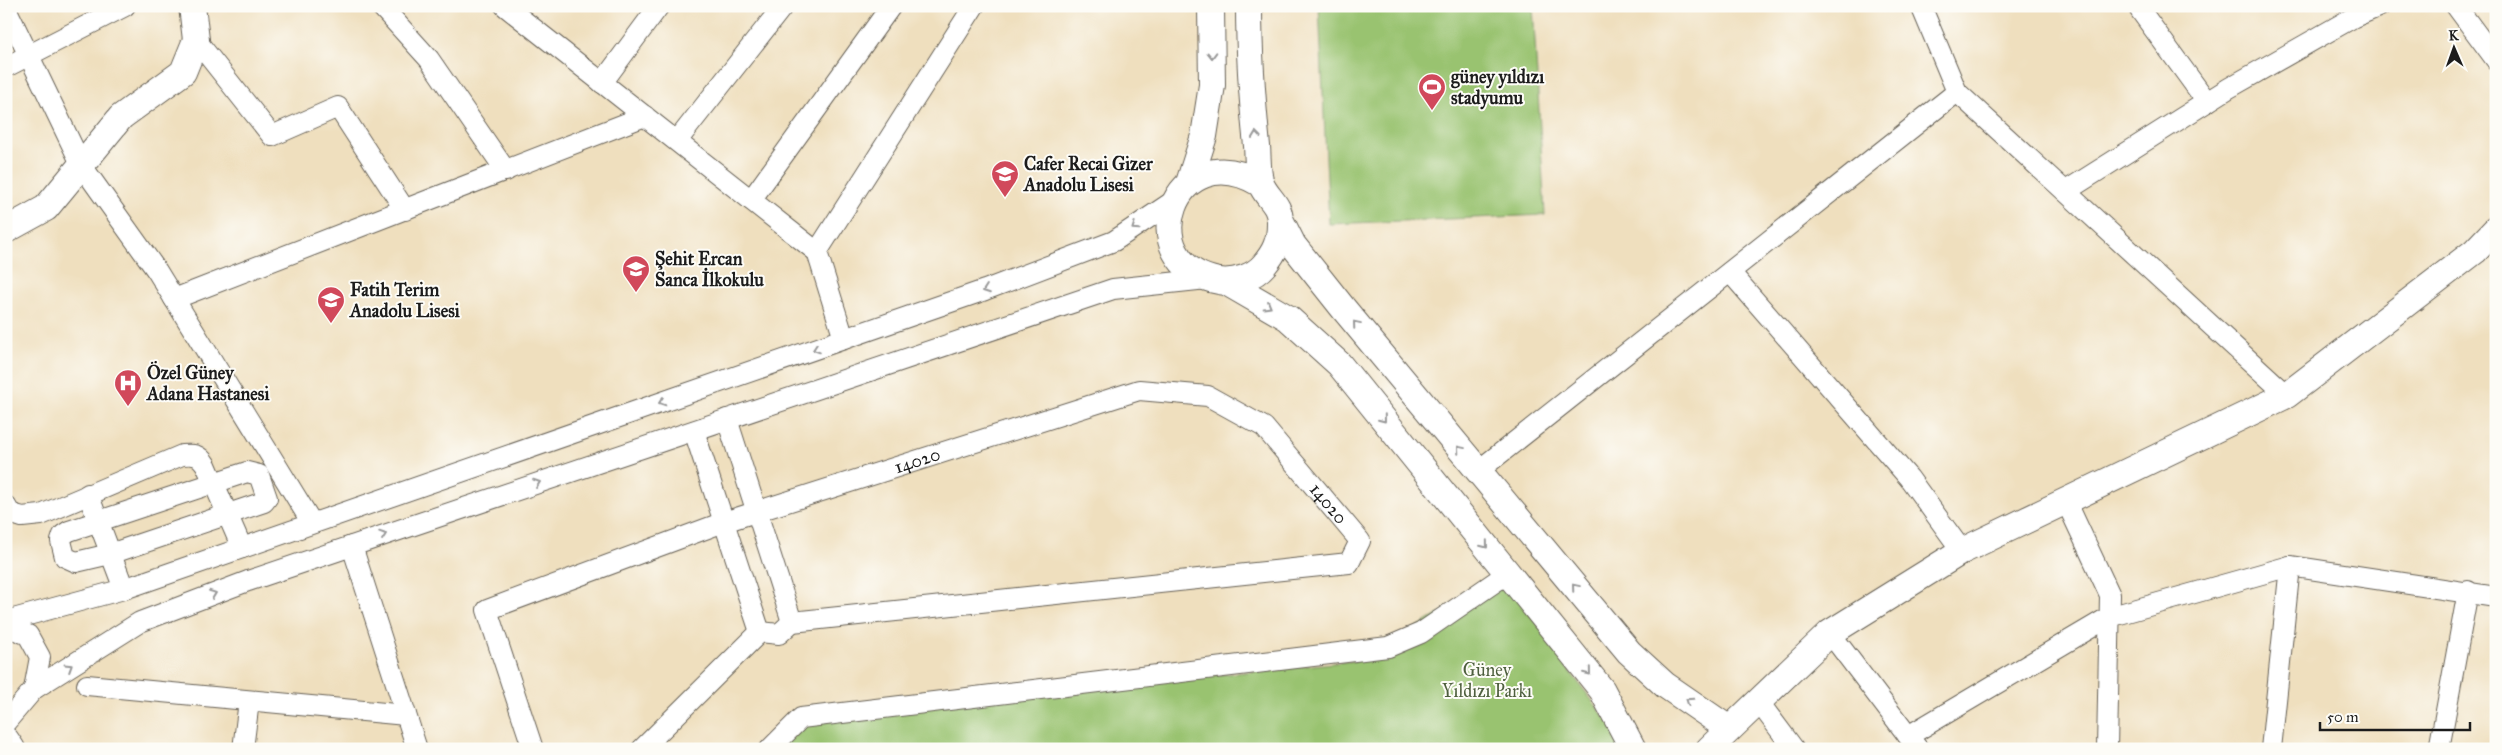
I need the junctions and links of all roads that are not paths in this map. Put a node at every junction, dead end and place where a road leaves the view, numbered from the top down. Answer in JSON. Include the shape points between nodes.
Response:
{"nodes":[{"id":1,"x":125,"y":6,"type":"edge"},
{"id":2,"x":192,"y":6,"type":"edge"},
{"id":3,"x":381,"y":6,"type":"edge"},
{"id":4,"x":505,"y":6,"type":"edge"},
{"id":5,"x":659,"y":6,"type":"edge"},
{"id":6,"x":783,"y":6,"type":"edge"},
{"id":7,"x":891,"y":6,"type":"edge"},
{"id":8,"x":974,"y":6,"type":"edge"},
{"id":9,"x":1249,"y":6,"type":"edge"},
{"id":10,"x":1921,"y":6,"type":"edge"},
{"id":11,"x":2380,"y":6,"type":"edge"},
{"id":12,"x":2456,"y":6,"type":"edge"},
{"id":13,"x":6,"y":8,"type":"edge"},
{"id":14,"x":1207,"y":9,"type":"edge"},
{"id":15,"x":2140,"y":10,"type":"dead end"},
{"id":16,"x":196,"y":40,"type":"junction"},
{"id":17,"x":28,"y":56,"type":"junction"},
{"id":18,"x":2496,"y":60,"type":"edge"},
{"id":19,"x":6,"y":67,"type":"edge"},
{"id":20,"x":602,"y":83,"type":"junction"},
{"id":21,"x":1957,"y":92,"type":"junction"},
{"id":22,"x":2207,"y":102,"type":"junction"},
{"id":23,"x":645,"y":116,"type":"junction"},
{"id":24,"x":677,"y":141,"type":"junction"},
{"id":25,"x":82,"y":166,"type":"junction"},
{"id":26,"x":506,"y":170,"type":"junction"},
{"id":27,"x":1261,"y":184,"type":"junction"},
{"id":28,"x":1182,"y":191,"type":"junction"},
{"id":29,"x":2066,"y":191,"type":"junction"},
{"id":30,"x":751,"y":200,"type":"junction"},
{"id":31,"x":405,"y":210,"type":"junction"},
{"id":32,"x":1280,"y":221,"type":"junction"},
{"id":33,"x":6,"y":230,"type":"edge"},
{"id":34,"x":2494,"y":236,"type":"edge"},
{"id":35,"x":817,"y":252,"type":"junction"},
{"id":36,"x":1730,"y":272,"type":"junction"},
{"id":37,"x":1216,"y":280,"type":"junction"},
{"id":38,"x":174,"y":300,"type":"junction"},
{"id":39,"x":844,"y":339,"type":"junction"},
{"id":40,"x":2287,"y":395,"type":"junction"},
{"id":41,"x":727,"y":419,"type":"junction"},
{"id":42,"x":694,"y":430,"type":"junction"},
{"id":43,"x":1478,"y":471,"type":"junction"},
{"id":44,"x":214,"y":484,"type":"junction"},
{"id":45,"x":88,"y":494,"type":"junction"},
{"id":46,"x":2066,"y":501,"type":"junction"},
{"id":47,"x":6,"y":506,"type":"edge"},
{"id":48,"x":757,"y":513,"type":"junction"},
{"id":49,"x":228,"y":514,"type":"junction"},
{"id":50,"x":99,"y":522,"type":"junction"},
{"id":51,"x":724,"y":522,"type":"junction"},
{"id":52,"x":312,"y":524,"type":"junction"},
{"id":53,"x":352,"y":546,"type":"junction"},
{"id":54,"x":242,"y":548,"type":"junction"},
{"id":55,"x":1962,"y":552,"type":"junction"},
{"id":56,"x":110,"y":554,"type":"junction"},
{"id":57,"x":2290,"y":566,"type":"junction"},
{"id":58,"x":1508,"y":573,"type":"junction"},
{"id":59,"x":124,"y":588,"type":"junction"},
{"id":60,"x":2468,"y":591,"type":"junction"},
{"id":61,"x":2496,"y":596,"type":"edge"},
{"id":62,"x":2109,"y":617,"type":"junction"},
{"id":63,"x":6,"y":621,"type":"edge"},
{"id":64,"x":792,"y":622,"type":"junction"},
{"id":65,"x":6,"y":626,"type":"edge"},
{"id":66,"x":760,"y":632,"type":"junction"},
{"id":67,"x":1830,"y":633,"type":"junction"},
{"id":68,"x":88,"y":686,"type":"dead end"},
{"id":69,"x":34,"y":689,"type":"junction"},
{"id":70,"x":249,"y":701,"type":"junction"},
{"id":71,"x":1758,"y":701,"type":"junction"},
{"id":72,"x":406,"y":715,"type":"junction"},
{"id":73,"x":1729,"y":729,"type":"junction"},
{"id":74,"x":8,"y":741,"type":"edge"},
{"id":75,"x":1913,"y":742,"type":"edge"},
{"id":76,"x":243,"y":749,"type":"edge"},
{"id":77,"x":417,"y":749,"type":"edge"},
{"id":78,"x":533,"y":749,"type":"edge"},
{"id":79,"x":642,"y":749,"type":"edge"},
{"id":80,"x":770,"y":749,"type":"edge"},
{"id":81,"x":1633,"y":749,"type":"edge"},
{"id":82,"x":1710,"y":749,"type":"edge"},
{"id":83,"x":1794,"y":749,"type":"edge"},
{"id":84,"x":2107,"y":749,"type":"edge"},
{"id":85,"x":2271,"y":749,"type":"edge"},
{"id":86,"x":2439,"y":749,"type":"edge"}],
"edges":[{"from":1,"to":17,"type":"street"},
{"from":2,"to":16,"type":"main road"},
{"from":3,"to":26,"type":"street","via":[[429,59]]},
{"from":4,"to":20,"type":"street"},
{"from":5,"to":20,"type":"street"},
{"from":6,"to":24,"type":"street"},
{"from":7,"to":30,"type":"street"},
{"from":8,"to":35,"type":"street"},
{"from":27,"to":9,"type":"main road","one_way":true,"via":[[1249,70]]},
{"from":10,"to":21,"type":"street"},
{"from":11,"to":22,"type":"street","via":[[2354,17]]},
{"from":12,"to":18,"type":"street"},
{"from":13,"to":17,"type":"street"},
{"from":14,"to":28,"type":"main road","one_way":true,"via":[[1212,85],[1204,136]]},
{"from":15,"to":22,"type":"street"},
{"from":16,"to":25,"type":"main road","via":[[183,72],[121,117]]},
{"from":16,"to":31,"type":"street","via":[[272,136],[338,107]]},
{"from":17,"to":19,"type":"street"},
{"from":17,"to":25,"type":"street"},
{"from":20,"to":23,"type":"street"},
{"from":21,"to":29,"type":"street"},
{"from":21,"to":36,"type":"street"},
{"from":22,"to":29,"type":"street"},
{"from":23,"to":24,"type":"street"},
{"from":23,"to":26,"type":"street"},
{"from":24,"to":30,"type":"street"},
{"from":25,"to":33,"type":"main road","via":[[46,208]]},
{"from":25,"to":38,"type":"street"},
{"from":26,"to":31,"type":"street"},
{"from":27,"to":28,"type":"main road","via":[[1244,174],[1226,170],[1206,174]]},
{"from":27,"to":32,"type":"main road","via":[[1276,203]]},
{"from":28,"to":37,"type":"main road","via":[[1169,218],[1170,238],[1177,256],[1190,270]]},
{"from":28,"to":39,"type":"street","one_way":true,"via":[[1114,241]]},
{"from":29,"to":40,"type":"street"},
{"from":30,"to":35,"type":"street"},
{"from":31,"to":38,"type":"street"},
{"from":32,"to":37,"type":"main road","via":[[1279,241],[1261,268],[1245,278]]},
{"from":43,"to":32,"type":"main road","one_way":true,"via":[[1337,301],[1293,245]]},
{"from":34,"to":40,"type":"main road"},
{"from":35,"to":39,"type":"street"},
{"from":36,"to":43,"type":"street"},
{"from":36,"to":55,"type":"street","via":[[1909,478]]},
{"from":37,"to":41,"type":"street","via":[[1113,289]]},
{"from":37,"to":58,"type":"main road","one_way":true,"via":[[1288,318],[1339,364]]},
{"from":38,"to":52,"type":"street"},
{"from":39,"to":52,"type":"street","one_way":true},
{"from":40,"to":46,"type":"main road"},
{"from":41,"to":42,"type":"street"},
{"from":41,"to":48,"type":"street"},
{"from":42,"to":51,"type":"street"},
{"from":53,"to":42,"type":"street","one_way":true},
{"from":73,"to":43,"type":"main road","one_way":true,"via":[[1666,685],[1629,652]]},
{"from":44,"to":45,"type":"street","via":[[201,458],[195,454],[182,455]]},
{"from":44,"to":49,"type":"street"},
{"from":44,"to":49,"type":"street","via":[[254,472],[264,485],[267,498],[264,502]]},
{"from":44,"to":50,"type":"street"},
{"from":45,"to":47,"type":"street","via":[[41,515],[10,513]]},
{"from":45,"to":50,"type":"street"},
{"from":46,"to":55,"type":"main road"},
{"from":46,"to":62,"type":"street","via":[[2110,595]]},
{"from":48,"to":51,"type":"street"},
{"from":48,"to":64,"type":"street"},
{"from":48,"to":64,"type":"street","name":"14020","via":[[1139,390],[1208,396],[1264,427],[1360,541],[1348,563]]},
{"from":49,"to":54,"type":"street"},
{"from":49,"to":56,"type":"street"},
{"from":50,"to":56,"type":"street"},
{"from":50,"to":56,"type":"street","via":[[63,534],[61,541],[65,557],[76,562]]},
{"from":51,"to":66,"type":"street"},
{"from":51,"to":78,"type":"street","via":[[487,610]]},
{"from":52,"to":54,"type":"street"},
{"from":69,"to":53,"type":"street","one_way":true,"via":[[140,622]]},
{"from":53,"to":72,"type":"street"},
{"from":54,"to":59,"type":"street"},
{"from":55,"to":67,"type":"main road"},
{"from":56,"to":59,"type":"street"},
{"from":57,"to":60,"type":"street"},
{"from":57,"to":62,"type":"street"},
{"from":57,"to":85,"type":"street"},
{"from":58,"to":80,"type":"street","via":[[1421,633],[1388,647],[801,718]]},
{"from":58,"to":81,"type":"main road","one_way":true,"via":[[1602,690]]},
{"from":59,"to":63,"type":"street"},
{"from":60,"to":61,"type":"street"},
{"from":60,"to":86,"type":"street"},
{"from":62,"to":75,"type":"street"},
{"from":62,"to":84,"type":"street"},
{"from":64,"to":66,"type":"street","via":[[779,634]]},
{"from":65,"to":69,"type":"street","via":[[28,635],[40,657]]},
{"from":66,"to":79,"type":"street"},
{"from":67,"to":71,"type":"main road"},
{"from":67,"to":75,"type":"street"},
{"from":68,"to":70,"type":"street"},
{"from":69,"to":74,"type":"street"},
{"from":70,"to":72,"type":"street"},
{"from":70,"to":76,"type":"street"},
{"from":71,"to":73,"type":"main road"},
{"from":71,"to":83,"type":"street"},
{"from":72,"to":77,"type":"street"},
{"from":73,"to":82,"type":"main road"}]}
